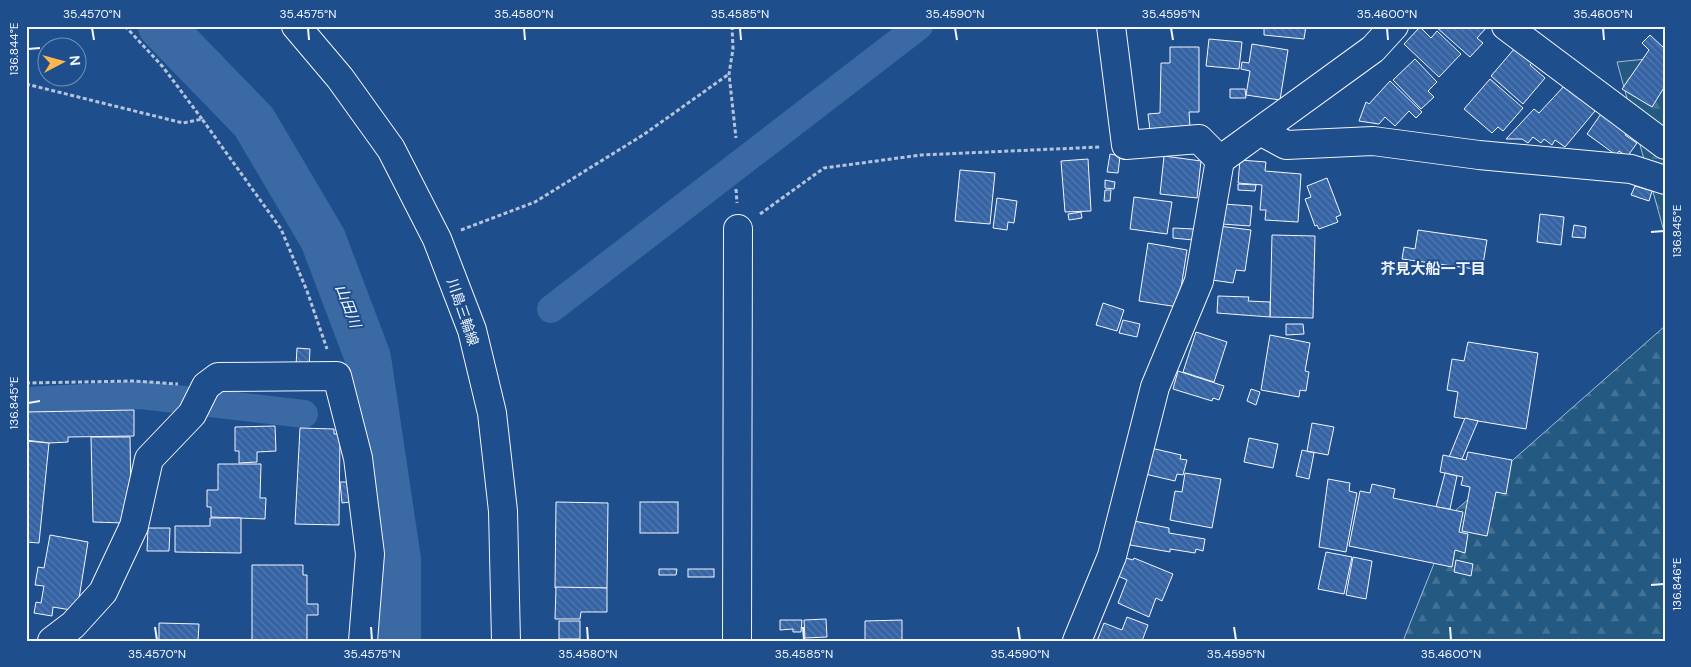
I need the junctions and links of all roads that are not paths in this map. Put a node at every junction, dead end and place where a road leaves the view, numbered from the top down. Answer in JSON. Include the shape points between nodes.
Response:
{"nodes":[{"id":1,"x":296,"y":26,"type":"edge"},
{"id":2,"x":1111,"y":26,"type":"edge"},
{"id":3,"x":1394,"y":26,"type":"edge"},
{"id":4,"x":1506,"y":26,"type":"edge"},
{"id":5,"x":1262,"y":132,"type":"junction"},
{"id":6,"x":1665,"y":145,"type":"edge"},
{"id":7,"x":1220,"y":160,"type":"junction"},
{"id":8,"x":1665,"y":180,"type":"edge"},
{"id":9,"x":738,"y":229,"type":"road end"},
{"id":10,"x":52,"y":641,"type":"edge"},
{"id":11,"x":364,"y":641,"type":"edge"},
{"id":12,"x":506,"y":641,"type":"edge"},
{"id":13,"x":737,"y":641,"type":"edge"},
{"id":14,"x":1077,"y":641,"type":"edge"}],
"edges":[{"from":1,"to":12,"type":"street","name":"川島三輪線","via":[[340,78],[391,149],[437,239],[472,330],[492,413],[503,511]]},
{"from":2,"to":7,"type":"street","via":[[1126,146],[1199,139]]},
{"from":3,"to":5,"type":"street","via":[[1373,48]]},
{"from":4,"to":6,"type":"street"},
{"from":5,"to":7,"type":"street"},
{"from":5,"to":8,"type":"street","via":[[1286,145],[1373,141],[1631,169]]},
{"from":7,"to":14,"type":"street","via":[[1199,282],[1155,387],[1112,556]]},
{"from":9,"to":13,"type":"street"},
{"from":10,"to":11,"type":"street","via":[[73,626],[103,592],[134,526],[149,458],[192,414],[205,387],[218,377],[336,376],[358,458],[370,554]]}]}
